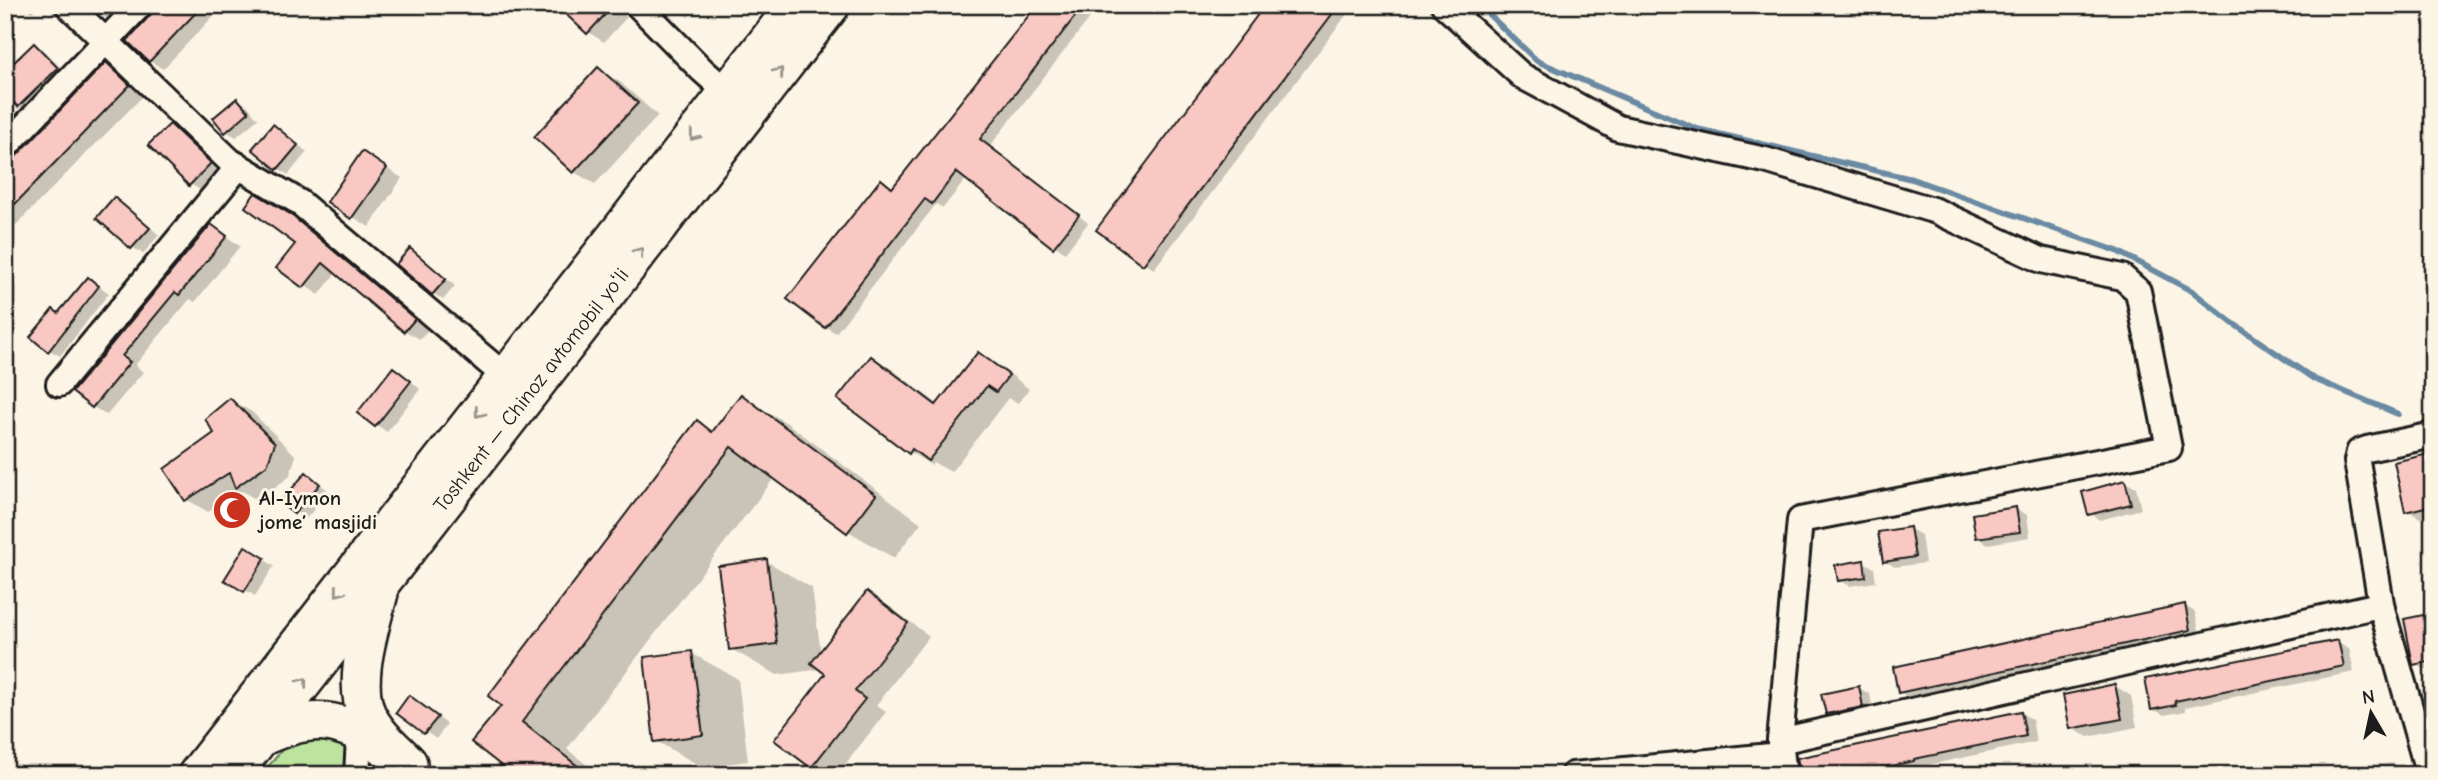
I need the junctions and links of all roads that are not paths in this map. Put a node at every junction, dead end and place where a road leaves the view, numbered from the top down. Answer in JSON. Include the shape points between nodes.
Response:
{"nodes":[{"id":1,"x":68,"y":5,"type":"edge"},
{"id":2,"x":140,"y":5,"type":"edge"},
{"id":3,"x":638,"y":5,"type":"edge"},
{"id":4,"x":796,"y":5,"type":"edge"},
{"id":5,"x":831,"y":5,"type":"edge"},
{"id":6,"x":1444,"y":5,"type":"edge"},
{"id":7,"x":107,"y":43,"type":"junction"},
{"id":8,"x":728,"y":93,"type":"junction"},
{"id":9,"x":5,"y":147,"type":"edge"},
{"id":10,"x":239,"y":166,"type":"junction"},
{"id":11,"x":557,"y":334,"type":"junction"},
{"id":12,"x":506,"y":377,"type":"junction"},
{"id":13,"x":59,"y":384,"type":"dead end"},
{"id":14,"x":2433,"y":435,"type":"edge"},
{"id":15,"x":382,"y":580,"type":"junction"},
{"id":16,"x":2382,"y":609,"type":"junction"},
{"id":17,"x":360,"y":715,"type":"junction"},
{"id":18,"x":2425,"y":729,"type":"edge"},
{"id":19,"x":1782,"y":757,"type":"edge"},
{"id":20,"x":247,"y":761,"type":"edge"},
{"id":21,"x":197,"y":775,"type":"edge"},
{"id":22,"x":357,"y":775,"type":"edge"},
{"id":23,"x":1573,"y":775,"type":"edge"},
{"id":24,"x":2429,"y":775,"type":"edge"}],
"edges":[{"from":1,"to":7,"type":"street"},
{"from":2,"to":7,"type":"street"},
{"from":3,"to":8,"type":"street"},
{"from":4,"to":8,"type":"highway","name":"Toshkent — Chinoz avtomobil yoʻli"},
{"from":11,"to":5,"type":"highway","name":"Toshkent — Chinoz avtomobil yoʻli","one_way":true},
{"from":6,"to":19,"type":"street","via":[[1522,76],[1618,128],[1765,160],[1936,211],[2040,260],[2122,277],[2138,291],[2169,448],[1800,520]]},
{"from":7,"to":9,"type":"street"},
{"from":7,"to":10,"type":"street"},
{"from":8,"to":11,"type":"highway","name":"Toshkent — Chinoz avtomobil yoʻli","one_way":true},
{"from":10,"to":12,"type":"street","via":[[299,202]]},
{"from":10,"to":13,"type":"street"},
{"from":11,"to":12,"type":"highway","name":"Toshkent — Chinoz avtomobil yoʻli"},
{"from":11,"to":15,"type":"highway","name":"Toshkent — Chinoz avtomobil yoʻli"},
{"from":12,"to":21,"type":"highway","name":"Toshkent — Chinoz avtomobil yoʻli","one_way":true},
{"from":14,"to":16,"type":"street","via":[[2359,452]]},
{"from":15,"to":17,"type":"highway","via":[[363,665]]},
{"from":20,"to":15,"type":"highway","name":"Toshkent — Chinoz avtomobil yoʻli","one_way":true},
{"from":16,"to":18,"type":"street"},
{"from":16,"to":19,"type":"street","via":[[2375,606]]},
{"from":17,"to":20,"type":"highway","via":[[344,724],[326,721],[285,726]]},
{"from":17,"to":22,"type":"street"},
{"from":18,"to":24,"type":"street"},
{"from":19,"to":23,"type":"street"}]}
